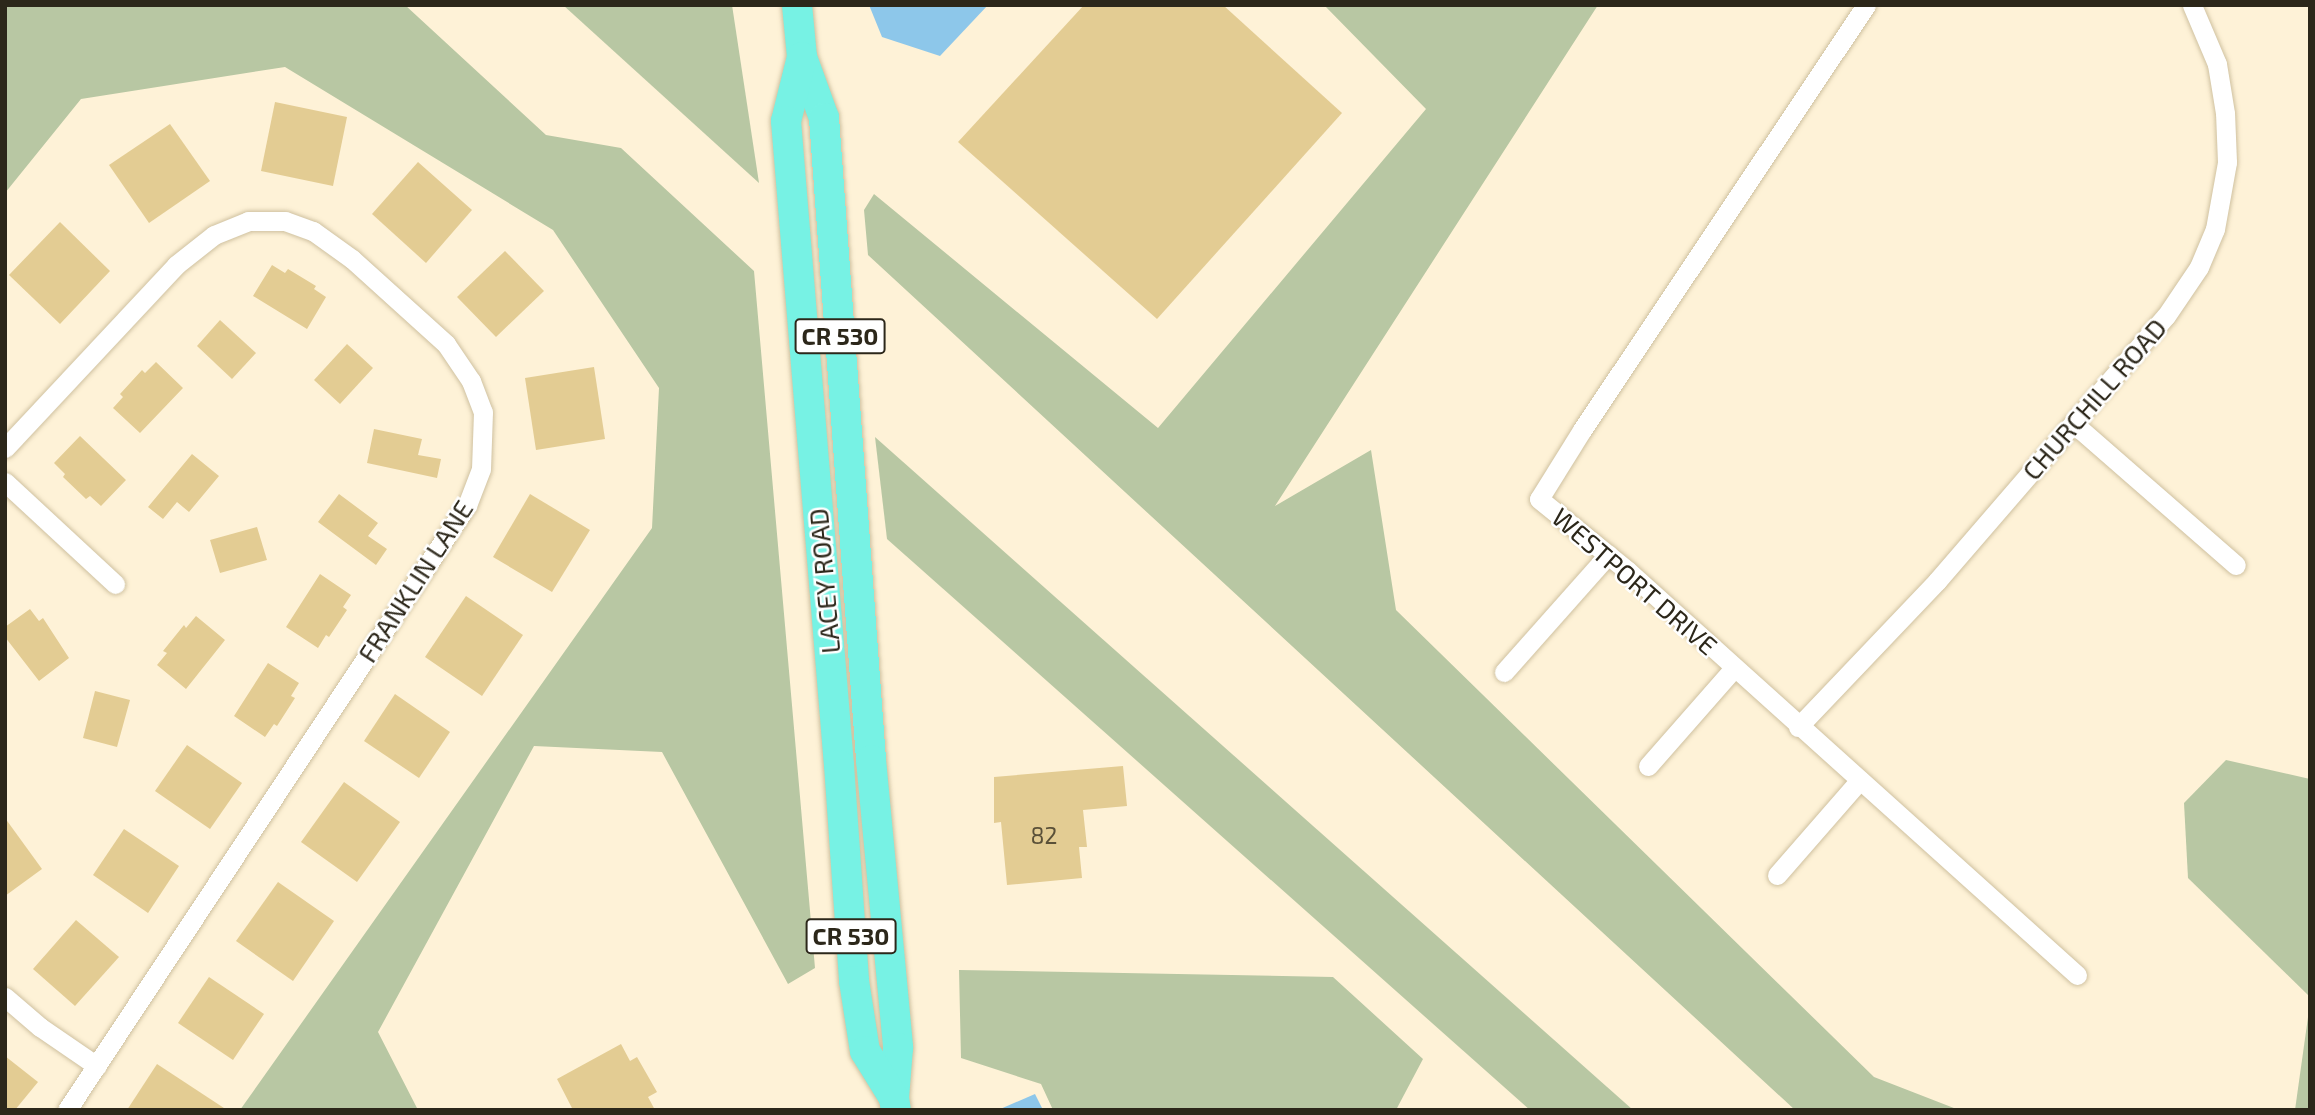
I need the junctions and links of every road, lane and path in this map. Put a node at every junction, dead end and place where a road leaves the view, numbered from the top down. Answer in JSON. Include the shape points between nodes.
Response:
{"nodes":[{"id":1,"x":797,"y":5,"type":"edge"},
{"id":2,"x":1866,"y":5,"type":"edge"},
{"id":3,"x":2192,"y":5,"type":"edge"},
{"id":4,"x":802,"y":57,"type":"junction"},
{"id":5,"x":2073,"y":423,"type":"junction"},
{"id":6,"x":5,"y":448,"type":"edge"},
{"id":7,"x":5,"y":482,"type":"edge"},
{"id":8,"x":1608,"y":555,"type":"junction"},
{"id":9,"x":2236,"y":565,"type":"dead end"},
{"id":10,"x":114,"y":584,"type":"dead end"},
{"id":11,"x":861,"y":620,"type":"junction"},
{"id":12,"x":827,"y":623,"type":"junction"},
{"id":13,"x":1734,"y":668,"type":"junction"},
{"id":14,"x":1504,"y":672,"type":"dead end"},
{"id":15,"x":1798,"y":727,"type":"junction"},
{"id":16,"x":871,"y":760,"type":"junction"},
{"id":17,"x":839,"y":765,"type":"junction"},
{"id":18,"x":1648,"y":766,"type":"dead end"},
{"id":19,"x":1860,"y":780,"type":"junction"},
{"id":20,"x":1777,"y":875,"type":"dead end"},
{"id":21,"x":2077,"y":975,"type":"dead end"},
{"id":22,"x":5,"y":997,"type":"edge"},
{"id":23,"x":97,"y":1066,"type":"junction"},
{"id":24,"x":895,"y":1104,"type":"edge"},
{"id":25,"x":67,"y":1110,"type":"edge"}],
"edges":[{"from":1,"to":4,"type":"main road","name":"LACEY ROAD","number":"CR 530"},
{"from":2,"to":8,"type":"street","name":"WESTPORT DRIVE","via":[[1539,499]]},
{"from":3,"to":5,"type":"street","name":"CHURCHILL ROAD","via":[[2217,64],[2225,113],[2227,162],[2215,229],[2182,296]]},
{"from":4,"to":11,"type":"main road","name":"LACEY ROAD","number":"CR 530","via":[[824,118]]},
{"from":4,"to":12,"type":"main road","name":"LACEY ROAD","number":"CR 530","via":[[786,121]]},
{"from":5,"to":9,"type":"street"},
{"from":5,"to":15,"type":"street","name":"CHURCHILL ROAD","via":[[1937,581]]},
{"from":6,"to":23,"type":"street","name":"FRANKLIN LANE","via":[[176,265],[214,235],[248,221],[285,221],[313,231],[352,259],[446,344],[471,380],[483,412],[481,469],[467,505]]},
{"from":7,"to":10,"type":"street"},
{"from":8,"to":13,"type":"street","name":"WESTPORT DRIVE"},
{"from":8,"to":14,"type":"street"},
{"from":11,"to":12,"type":"main road"},
{"from":11,"to":16,"type":"main road","name":"LACEY ROAD","number":"CR 530"},
{"from":12,"to":17,"type":"main road","name":"LACEY ROAD","number":"CR 530"},
{"from":13,"to":15,"type":"street","name":"WESTPORT DRIVE"},
{"from":13,"to":18,"type":"street"},
{"from":15,"to":19,"type":"street","name":"WESTPORT DRIVE"},
{"from":16,"to":17,"type":"main road"},
{"from":16,"to":24,"type":"main road","name":"LACEY ROAD","number":"CR 530","via":[[898,1048]]},
{"from":17,"to":24,"type":"main road","name":"LACEY ROAD","number":"CR 530","via":[[853,981],[866,1051]]},
{"from":19,"to":20,"type":"street"},
{"from":19,"to":21,"type":"street","name":"WESTPORT DRIVE"},
{"from":22,"to":23,"type":"street"},
{"from":23,"to":25,"type":"street","name":"FRANKLIN LANE"}]}
